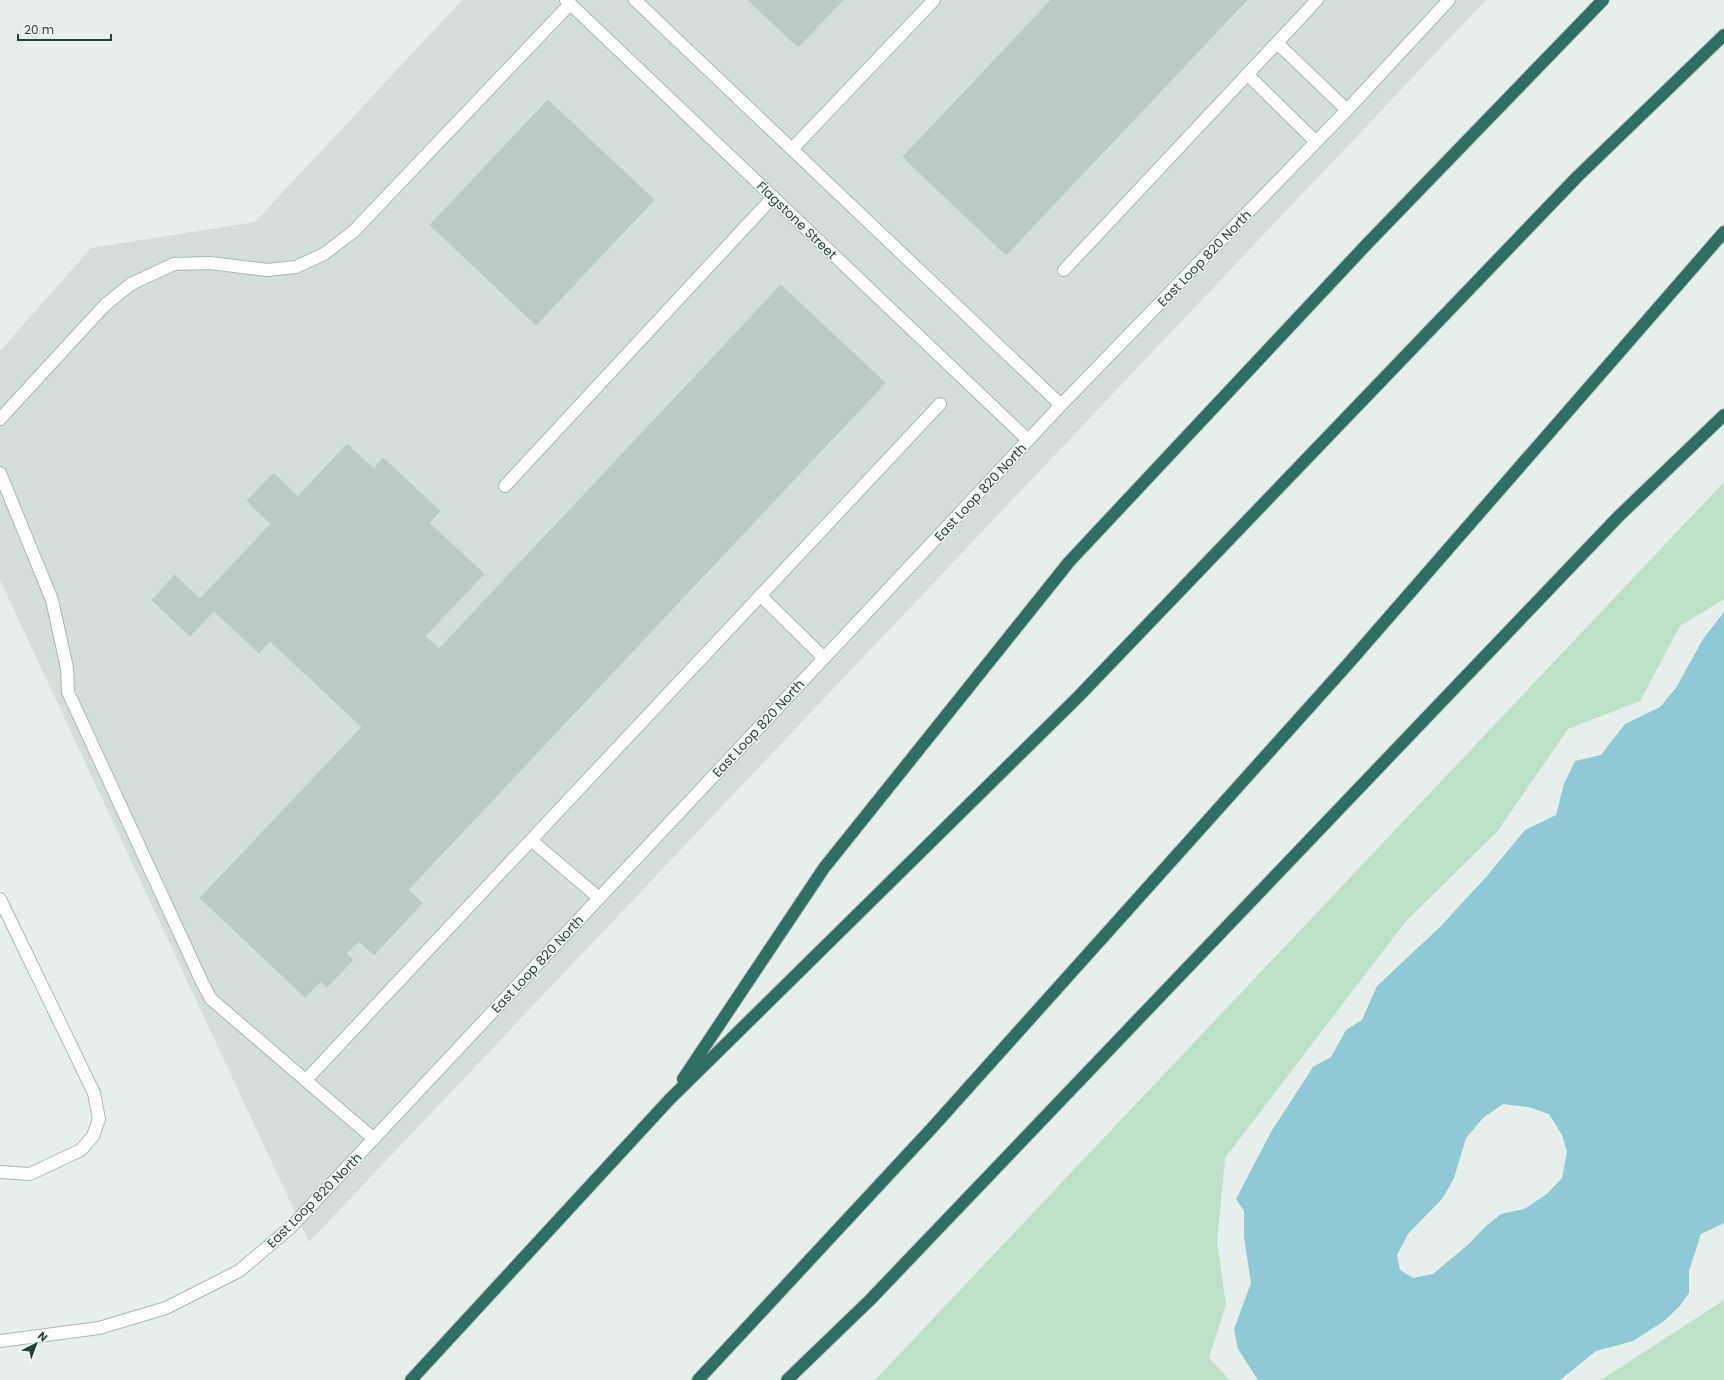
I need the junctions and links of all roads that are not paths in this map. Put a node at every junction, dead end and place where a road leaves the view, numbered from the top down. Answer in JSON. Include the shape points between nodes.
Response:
{"nodes":[{"id":1,"x":635,"y":0,"type":"edge"},
{"id":2,"x":934,"y":0,"type":"edge"},
{"id":3,"x":1317,"y":0,"type":"edge"},
{"id":4,"x":1449,"y":0,"type":"edge"},
{"id":5,"x":1603,"y":0,"type":"edge"},
{"id":6,"x":568,"y":2,"type":"edge"},
{"id":7,"x":1724,"y":35,"type":"edge"},
{"id":8,"x":1277,"y":43,"type":"junction"},
{"id":9,"x":1247,"y":74,"type":"junction"},
{"id":10,"x":1347,"y":110,"type":"junction"},
{"id":11,"x":1316,"y":142,"type":"junction"},
{"id":12,"x":792,"y":149,"type":"junction"},
{"id":13,"x":773,"y":197,"type":"junction"},
{"id":14,"x":1724,"y":232,"type":"edge"},
{"id":15,"x":1064,"y":270,"type":"dead end"},
{"id":16,"x":940,"y":404,"type":"dead end"},
{"id":17,"x":1061,"y":405,"type":"junction"},
{"id":18,"x":1724,"y":415,"type":"edge"},
{"id":19,"x":0,"y":419,"type":"edge"},
{"id":20,"x":1028,"y":440,"type":"junction"},
{"id":21,"x":0,"y":473,"type":"edge"},
{"id":22,"x":505,"y":486,"type":"dead end"},
{"id":23,"x":760,"y":595,"type":"junction"},
{"id":24,"x":824,"y":658,"type":"junction"},
{"id":25,"x":531,"y":840,"type":"junction"},
{"id":26,"x":599,"y":898,"type":"junction"},
{"id":27,"x":0,"y":899,"type":"edge"},
{"id":28,"x":306,"y":1080,"type":"junction"},
{"id":29,"x":669,"y":1100,"type":"junction"},
{"id":30,"x":374,"y":1139,"type":"junction"},
{"id":31,"x":0,"y":1172,"type":"edge"},
{"id":32,"x":0,"y":1341,"type":"edge"},
{"id":33,"x":411,"y":1380,"type":"edge"},
{"id":34,"x":698,"y":1380,"type":"edge"},
{"id":35,"x":787,"y":1380,"type":"edge"}],
"edges":[{"from":1,"to":12,"type":"street"},
{"from":2,"to":12,"type":"street"},
{"from":3,"to":8,"type":"street"},
{"from":4,"to":10,"type":"street","name":"East Loop 820 North"},
{"from":5,"to":29,"type":"highway","via":[[1373,239],[1069,562],[824,868]]},
{"from":6,"to":13,"type":"street","name":"Flagstone Street"},
{"from":6,"to":19,"type":"street","via":[[354,231],[324,254],[296,267],[267,270],[210,264],[174,264],[131,284],[105,305]]},
{"from":7,"to":29,"type":"highway","via":[[1577,177],[1078,697]]},
{"from":8,"to":9,"type":"street"},
{"from":8,"to":10,"type":"street"},
{"from":9,"to":11,"type":"street"},
{"from":9,"to":15,"type":"street"},
{"from":10,"to":11,"type":"street","name":"East Loop 820 North"},
{"from":11,"to":17,"type":"street","name":"East Loop 820 North"},
{"from":12,"to":17,"type":"street"},
{"from":13,"to":20,"type":"street","name":"Flagstone Street"},
{"from":13,"to":22,"type":"street"},
{"from":14,"to":34,"type":"highway","via":[[1342,670],[932,1128]]},
{"from":16,"to":23,"type":"street"},
{"from":17,"to":20,"type":"street","name":"East Loop 820 North"},
{"from":18,"to":35,"type":"highway","via":[[1618,517],[870,1300]]},
{"from":20,"to":24,"type":"street","name":"East Loop 820 North"},
{"from":21,"to":28,"type":"street","via":[[52,600],[67,668],[68,692],[202,982],[212,999]]},
{"from":23,"to":24,"type":"street"},
{"from":23,"to":25,"type":"street"},
{"from":24,"to":26,"type":"street","name":"East Loop 820 North"},
{"from":25,"to":26,"type":"street"},
{"from":25,"to":28,"type":"street"},
{"from":26,"to":30,"type":"street","name":"East Loop 820 North"},
{"from":27,"to":31,"type":"street","via":[[94,1093],[99,1119],[93,1136],[82,1150],[30,1174]]},
{"from":28,"to":30,"type":"street"},
{"from":29,"to":33,"type":"highway"},
{"from":30,"to":32,"type":"street","name":"East Loop 820 North","via":[[290,1228],[239,1271],[166,1308],[99,1328]]}]}
